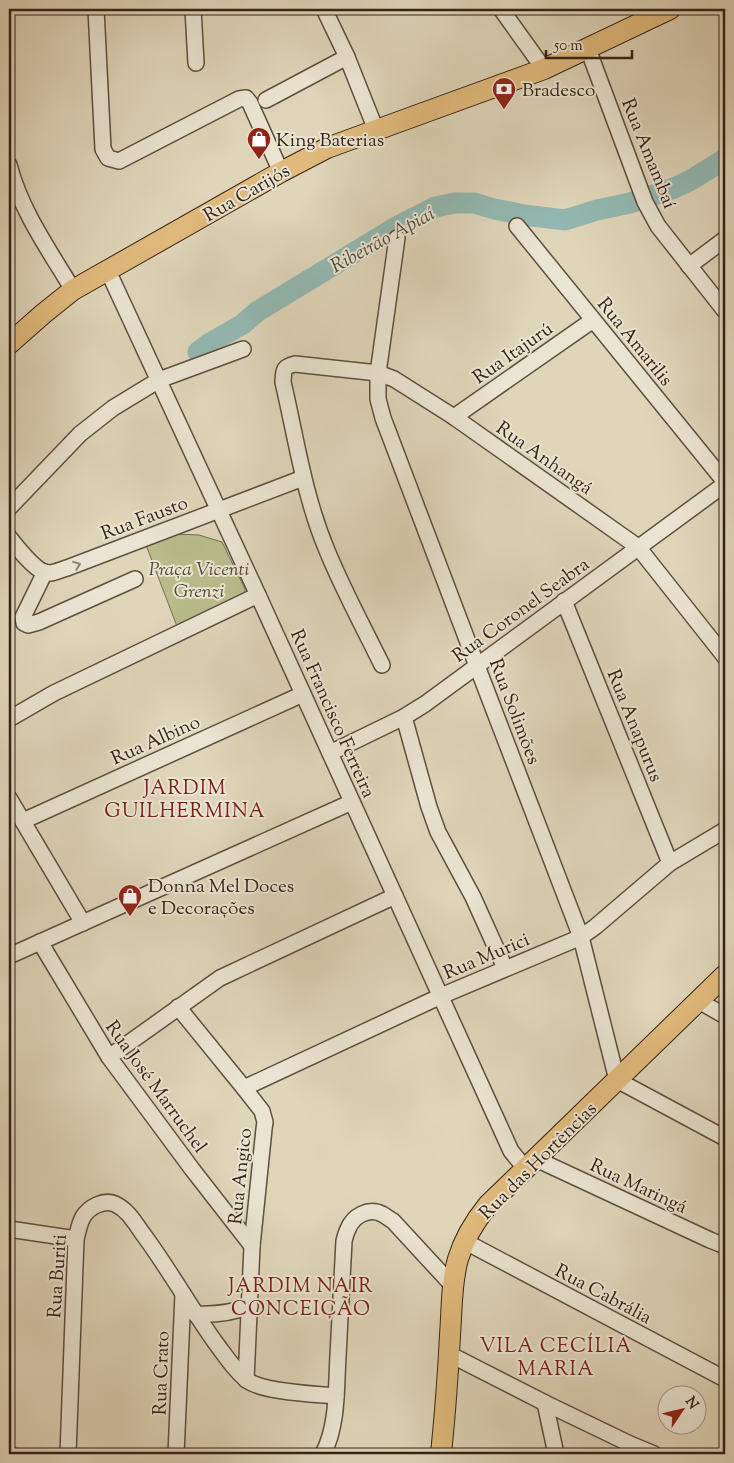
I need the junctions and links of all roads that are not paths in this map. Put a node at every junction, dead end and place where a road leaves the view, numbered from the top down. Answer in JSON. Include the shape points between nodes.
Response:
{"nodes":[{"id":1,"x":96,"y":9,"type":"edge"},
{"id":2,"x":193,"y":9,"type":"edge"},
{"id":3,"x":324,"y":9,"type":"edge"},
{"id":4,"x":501,"y":9,"type":"edge"},
{"id":5,"x":670,"y":9,"type":"edge"},
{"id":6,"x":588,"y":49,"type":"junction"},
{"id":7,"x":347,"y":57,"type":"junction"},
{"id":8,"x":196,"y":63,"type":"dead end"},
{"id":9,"x":544,"y":69,"type":"junction"},
{"id":10,"x":266,"y":100,"type":"dead end"},
{"id":11,"x":376,"y":130,"type":"junction"},
{"id":12,"x":9,"y":165,"type":"edge"},
{"id":13,"x":281,"y":172,"type":"junction"},
{"id":14,"x":517,"y":226,"type":"dead end"},
{"id":15,"x":397,"y":238,"type":"dead end"},
{"id":16,"x":725,"y":239,"type":"edge"},
{"id":17,"x":689,"y":266,"type":"junction"},
{"id":18,"x":108,"y":271,"type":"junction"},
{"id":19,"x":73,"y":290,"type":"junction"},
{"id":20,"x":725,"y":311,"type":"edge"},
{"id":21,"x":592,"y":320,"type":"junction"},
{"id":22,"x":9,"y":344,"type":"edge"},
{"id":23,"x":243,"y":348,"type":"dead end"},
{"id":24,"x":378,"y":373,"type":"junction"},
{"id":25,"x":159,"y":380,"type":"junction"},
{"id":26,"x":454,"y":417,"type":"junction"},
{"id":27,"x":303,"y":478,"type":"junction"},
{"id":28,"x":725,"y":483,"type":"edge"},
{"id":29,"x":9,"y":508,"type":"edge"},
{"id":30,"x":219,"y":510,"type":"junction"},
{"id":31,"x":9,"y":537,"type":"edge"},
{"id":32,"x":638,"y":547,"type":"junction"},
{"id":33,"x":45,"y":572,"type":"junction"},
{"id":34,"x":135,"y":579,"type":"dead end"},
{"id":35,"x":258,"y":594,"type":"junction"},
{"id":36,"x":564,"y":601,"type":"junction"},
{"id":37,"x":725,"y":658,"type":"edge"},
{"id":38,"x":382,"y":665,"type":"dead end"},
{"id":39,"x":477,"y":666,"type":"junction"},
{"id":40,"x":303,"y":694,"type":"junction"},
{"id":41,"x":404,"y":718,"type":"junction"},
{"id":42,"x":9,"y":719,"type":"edge"},
{"id":43,"x":330,"y":753,"type":"junction"},
{"id":44,"x":9,"y":798,"type":"edge"},
{"id":45,"x":352,"y":802,"type":"junction"},
{"id":46,"x":23,"y":821,"type":"junction"},
{"id":47,"x":725,"y":830,"type":"edge"},
{"id":48,"x":670,"y":863,"type":"junction"},
{"id":49,"x":395,"y":896,"type":"junction"},
{"id":50,"x":82,"y":923,"type":"junction"},
{"id":51,"x":581,"y":937,"type":"junction"},
{"id":52,"x":40,"y":942,"type":"junction"},
{"id":53,"x":9,"y":956,"type":"edge"},
{"id":54,"x":505,"y":968,"type":"junction"},
{"id":55,"x":725,"y":975,"type":"edge"},
{"id":56,"x":441,"y":996,"type":"junction"},
{"id":57,"x":699,"y":1001,"type":"junction"},
{"id":58,"x":178,"y":1007,"type":"junction"},
{"id":59,"x":725,"y":1016,"type":"edge"},
{"id":60,"x":109,"y":1057,"type":"junction"},
{"id":61,"x":617,"y":1080,"type":"junction"},
{"id":62,"x":244,"y":1088,"type":"junction"},
{"id":63,"x":725,"y":1138,"type":"edge"},
{"id":64,"x":532,"y":1163,"type":"junction"},
{"id":65,"x":9,"y":1229,"type":"edge"},
{"id":66,"x":76,"y":1239,"type":"junction"},
{"id":67,"x":464,"y":1241,"type":"junction"},
{"id":68,"x":252,"y":1246,"type":"junction"},
{"id":69,"x":725,"y":1246,"type":"edge"},
{"id":70,"x":453,"y":1286,"type":"junction"},
{"id":71,"x":183,"y":1294,"type":"junction"},
{"id":72,"x":250,"y":1306,"type":"junction"},
{"id":73,"x":195,"y":1314,"type":"junction"},
{"id":74,"x":449,"y":1354,"type":"junction"},
{"id":75,"x":725,"y":1379,"type":"edge"},
{"id":76,"x":246,"y":1380,"type":"junction"},
{"id":77,"x":336,"y":1396,"type":"junction"},
{"id":78,"x":545,"y":1403,"type":"junction"},
{"id":79,"x":68,"y":1454,"type":"edge"},
{"id":80,"x":176,"y":1454,"type":"edge"},
{"id":81,"x":323,"y":1454,"type":"edge"},
{"id":82,"x":441,"y":1454,"type":"edge"},
{"id":83,"x":556,"y":1454,"type":"edge"},
{"id":84,"x":654,"y":1454,"type":"edge"}],
"edges":[{"from":1,"to":13,"type":"street","via":[[102,137],[108,158],[119,161],[246,98]]},
{"from":2,"to":8,"type":"street"},
{"from":3,"to":7,"type":"street"},
{"from":4,"to":9,"type":"street"},
{"from":5,"to":6,"type":"main road","name":"Rua Carijós"},
{"from":6,"to":9,"type":"main road","name":"Rua Carijós"},
{"from":6,"to":17,"type":"street","name":"Rua Amambaí","via":[[643,198],[658,226]]},
{"from":7,"to":10,"type":"street"},
{"from":7,"to":11,"type":"street"},
{"from":9,"to":11,"type":"main road","name":"Rua Carijós"},
{"from":11,"to":13,"type":"main road","name":"Rua Carijós","via":[[327,148]]},
{"from":12,"to":19,"type":"street","via":[[17,193],[30,220]]},
{"from":13,"to":18,"type":"main road","name":"Rua Carijós"},
{"from":14,"to":21,"type":"street","name":"Rua Amarilis"},
{"from":15,"to":24,"type":"street","name":"Rua Solimões"},
{"from":16,"to":17,"type":"street"},
{"from":17,"to":20,"type":"street","name":"Rua Amambaí"},
{"from":18,"to":19,"type":"main road","name":"Rua Carijós"},
{"from":18,"to":25,"type":"street","name":"Rua Francisco Ferreira"},
{"from":19,"to":22,"type":"main road","name":"Rua Carijós"},
{"from":21,"to":26,"type":"street","name":"Rua Itajurú"},
{"from":21,"to":28,"type":"street","name":"Rua Amarilis"},
{"from":23,"to":25,"type":"street"},
{"from":24,"to":26,"type":"street","name":"Rua Anhangá","via":[[394,378]]},
{"from":24,"to":27,"type":"street","name":"Rua Anhangá","via":[[295,364],[287,366],[283,382]]},
{"from":24,"to":39,"type":"street","name":"Rua Solimões","via":[[378,399],[383,418]]},
{"from":25,"to":29,"type":"street","via":[[113,408],[80,434]]},
{"from":25,"to":30,"type":"street","name":"Rua Francisco Ferreira"},
{"from":26,"to":32,"type":"street","name":"Rua Anhangá"},
{"from":27,"to":30,"type":"street","name":"Rua Fausto"},
{"from":27,"to":38,"type":"street","via":[[326,548]]},
{"from":28,"to":32,"type":"street","name":"Rua Coronel Seabra"},
{"from":33,"to":30,"type":"street","name":"Rua Fausto","one_way":true,"via":[[68,568]]},
{"from":30,"to":35,"type":"street","name":"Rua Francisco Ferreira"},
{"from":31,"to":33,"type":"street"},
{"from":32,"to":36,"type":"street","name":"Rua Coronel Seabra"},
{"from":32,"to":37,"type":"street","name":"Rua Anhangá"},
{"from":33,"to":34,"type":"street","via":[[23,618],[28,625]]},
{"from":35,"to":40,"type":"street","name":"Rua Francisco Ferreira"},
{"from":35,"to":42,"type":"street","via":[[54,693]]},
{"from":36,"to":39,"type":"street","name":"Rua Coronel Seabra"},
{"from":36,"to":48,"type":"street","name":"Rua Anapurus"},
{"from":39,"to":41,"type":"street","name":"Rua Coronel Seabra"},
{"from":39,"to":51,"type":"street","name":"Rua Solimões"},
{"from":40,"to":43,"type":"street","name":"Rua Francisco Ferreira"},
{"from":40,"to":46,"type":"street","name":"Rua Albino"},
{"from":41,"to":43,"type":"street","name":"Rua Coronel Seabra"},
{"from":41,"to":54,"type":"street","via":[[438,832]]},
{"from":43,"to":45,"type":"street","name":"Rua Francisco Ferreira"},
{"from":44,"to":46,"type":"street"},
{"from":45,"to":49,"type":"street","name":"Rua Francisco Ferreira"},
{"from":45,"to":50,"type":"street"},
{"from":46,"to":50,"type":"street"},
{"from":47,"to":48,"type":"street","name":"Rua Murici"},
{"from":48,"to":51,"type":"street","name":"Rua Murici"},
{"from":49,"to":56,"type":"street","name":"Rua Francisco Ferreira"},
{"from":49,"to":58,"type":"street","via":[[220,978]]},
{"from":50,"to":52,"type":"street"},
{"from":51,"to":54,"type":"street","name":"Rua Murici"},
{"from":51,"to":61,"type":"street","name":"Rua Solimões"},
{"from":52,"to":53,"type":"street"},
{"from":52,"to":60,"type":"street","name":"Rua José Marruchel"},
{"from":54,"to":56,"type":"street","name":"Rua Murici"},
{"from":55,"to":57,"type":"main road","name":"Rua das Hortências"},
{"from":56,"to":62,"type":"street","name":"Rua Murici"},
{"from":56,"to":64,"type":"street","name":"Rua Francisco Ferreira","via":[[511,1151],[520,1162]]},
{"from":57,"to":59,"type":"street"},
{"from":57,"to":61,"type":"main road","name":"Rua das Hortências"},
{"from":58,"to":60,"type":"street"},
{"from":58,"to":62,"type":"street","name":"Rua Angico"},
{"from":60,"to":68,"type":"street","name":"Rua José Marruchel"},
{"from":61,"to":63,"type":"street"},
{"from":61,"to":64,"type":"main road","name":"Rua das Hortências"},
{"from":62,"to":68,"type":"street","name":"Rua Angico","via":[[262,1112],[265,1122]]},
{"from":64,"to":67,"type":"main road","name":"Rua das Hortências","via":[[488,1205]]},
{"from":64,"to":69,"type":"street","name":"Rua Maringá"},
{"from":65,"to":66,"type":"street"},
{"from":66,"to":71,"type":"street","name":"Rua Buriti","via":[[83,1217],[89,1210],[98,1204],[114,1203],[126,1210]]},
{"from":66,"to":79,"type":"street","name":"Rua Buriti"},
{"from":67,"to":70,"type":"main road","name":"Rua das Hortências"},
{"from":67,"to":75,"type":"street","name":"Rua Cabrália"},
{"from":68,"to":72,"type":"street","name":"Rua Angico"},
{"from":70,"to":74,"type":"main road","name":"Rua das Hortências"},
{"from":70,"to":77,"type":"street","via":[[381,1213],[369,1211],[354,1220],[344,1241]]},
{"from":71,"to":73,"type":"street","name":"Rua Buriti"},
{"from":71,"to":80,"type":"street","name":"Rua Crato"},
{"from":72,"to":73,"type":"street","via":[[230,1313]]},
{"from":72,"to":76,"type":"street","name":"Rua Angico"},
{"from":73,"to":76,"type":"street","name":"Rua Buriti"},
{"from":74,"to":78,"type":"street"},
{"from":74,"to":82,"type":"main road","name":"Rua das Hortências"},
{"from":76,"to":77,"type":"street","name":"Rua Buriti","via":[[264,1388]]},
{"from":77,"to":81,"type":"street","via":[[333,1428]]},
{"from":78,"to":83,"type":"street"},
{"from":78,"to":84,"type":"street"}]}
